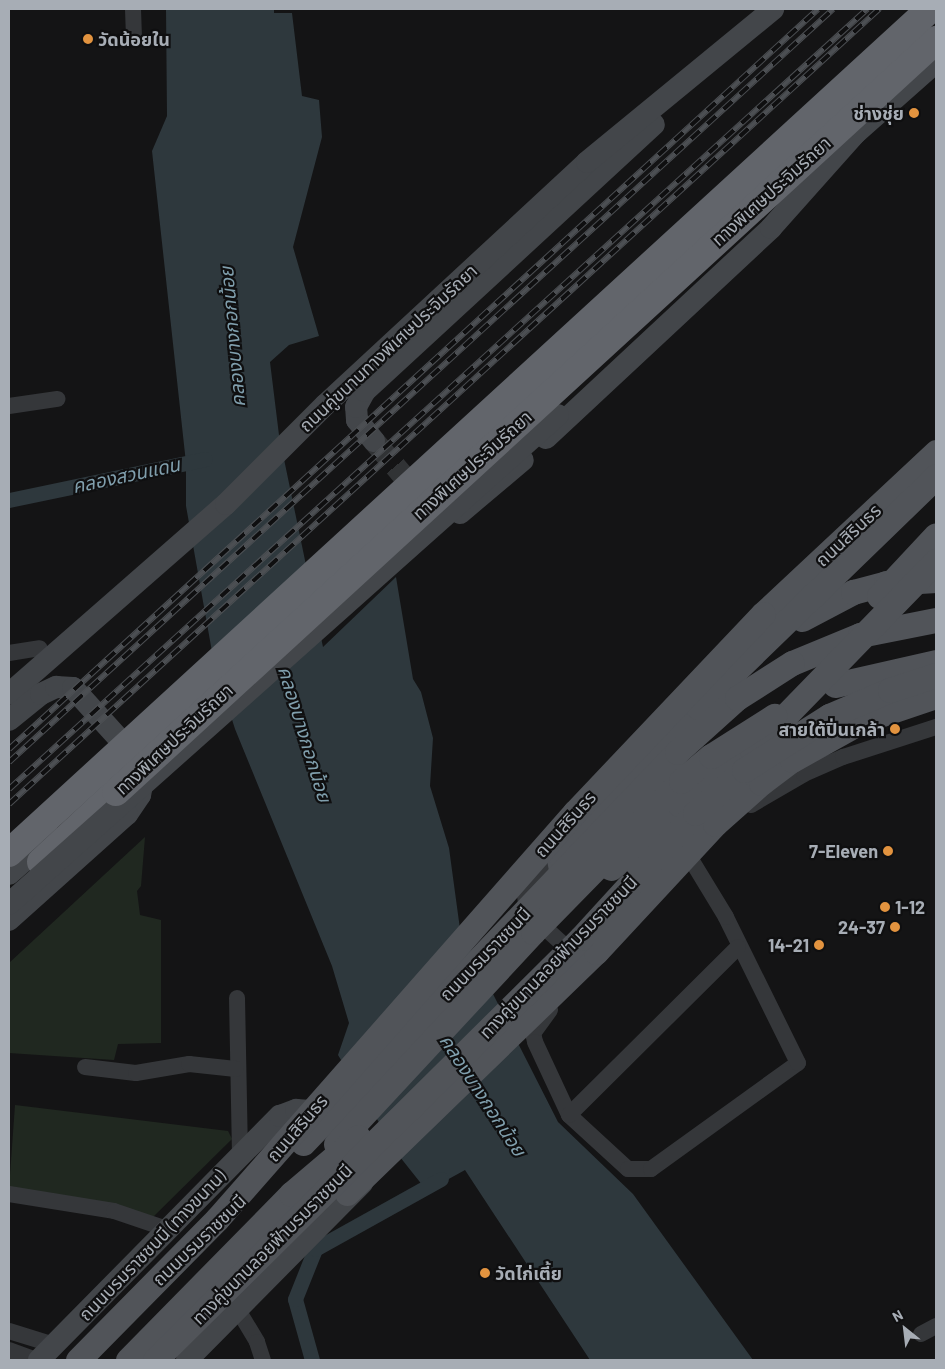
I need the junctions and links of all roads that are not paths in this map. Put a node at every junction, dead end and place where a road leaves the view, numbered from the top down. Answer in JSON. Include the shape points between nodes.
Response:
{"nodes":[{"id":1,"x":133,"y":9,"type":"edge"},
{"id":2,"x":773,"y":9,"type":"edge"},
{"id":3,"x":930,"y":9,"type":"edge"},
{"id":4,"x":134,"y":35,"type":"dead end"},
{"id":5,"x":744,"y":35,"type":"junction"},
{"id":6,"x":936,"y":40,"type":"edge"},
{"id":7,"x":936,"y":62,"type":"edge"},
{"id":8,"x":860,"y":128,"type":"junction"},
{"id":9,"x":57,"y":399,"type":"dead end"},
{"id":10,"x":9,"y":406,"type":"edge"},
{"id":11,"x":374,"y":441,"type":"tunnel mouth"},
{"id":12,"x":936,"y":452,"type":"edge"},
{"id":13,"x":936,"y":476,"type":"edge"},
{"id":14,"x":405,"y":478,"type":"tunnel mouth"},
{"id":15,"x":936,"y":535,"type":"edge"},
{"id":16,"x":936,"y":561,"type":"edge"},
{"id":17,"x":936,"y":580,"type":"edge"},
{"id":18,"x":936,"y":620,"type":"edge"},
{"id":19,"x":775,"y":636,"type":"junction"},
{"id":20,"x":40,"y":648,"type":"dead end"},
{"id":21,"x":9,"y":653,"type":"edge"},
{"id":22,"x":936,"y":662,"type":"edge"},
{"id":23,"x":936,"y":675,"type":"edge"},
{"id":24,"x":936,"y":690,"type":"edge"},
{"id":25,"x":9,"y":694,"type":"edge"},
{"id":26,"x":936,"y":696,"type":"edge"},
{"id":27,"x":9,"y":720,"type":"edge"},
{"id":28,"x":936,"y":727,"type":"edge"},
{"id":29,"x":9,"y":734,"type":"edge"},
{"id":30,"x":695,"y":813,"type":"junction"},
{"id":31,"x":558,"y":852,"type":"junction"},
{"id":32,"x":9,"y":853,"type":"edge"},
{"id":33,"x":692,"y":861,"type":"junction"},
{"id":34,"x":11,"y":889,"type":"edge"},
{"id":35,"x":9,"y":920,"type":"edge"},
{"id":36,"x":738,"y":946,"type":"junction"},
{"id":37,"x":566,"y":947,"type":"junction"},
{"id":38,"x":607,"y":949,"type":"junction"},
{"id":39,"x":572,"y":984,"type":"junction"},
{"id":40,"x":237,"y":998,"type":"dead end"},
{"id":41,"x":85,"y":1068,"type":"dead end"},
{"id":42,"x":236,"y":1070,"type":"junction"},
{"id":43,"x":569,"y":1115,"type":"junction"},
{"id":44,"x":240,"y":1154,"type":"junction"},
{"id":45,"x":9,"y":1194,"type":"edge"},
{"id":46,"x":292,"y":1194,"type":"junction"},
{"id":47,"x":217,"y":1219,"type":"junction"},
{"id":48,"x":167,"y":1229,"type":"junction"},
{"id":49,"x":238,"y":1310,"type":"junction"},
{"id":50,"x":936,"y":1326,"type":"edge"},
{"id":51,"x":9,"y":1331,"type":"edge"},
{"id":52,"x":921,"y":1334,"type":"dead end"},
{"id":53,"x":9,"y":1350,"type":"edge"},
{"id":54,"x":43,"y":1355,"type":"edge"},
{"id":55,"x":78,"y":1360,"type":"edge"},
{"id":56,"x":128,"y":1360,"type":"edge"},
{"id":57,"x":155,"y":1360,"type":"edge"},
{"id":58,"x":179,"y":1360,"type":"edge"},
{"id":59,"x":187,"y":1360,"type":"edge"},
{"id":60,"x":263,"y":1360,"type":"edge"}],
"edges":[{"from":1,"to":4,"type":"street"},
{"from":2,"to":5,"type":"main road","name":"ถนนคู่ขนานทางพิเศษประจิมรัถยา"},
{"from":3,"to":32,"type":"highway","name":"ทางพิเศษประจิมรัถยา","bridge":true},
{"from":5,"to":11,"type":"main road","via":[[600,178],[365,392],[356,407],[357,420]]},
{"from":5,"to":25,"type":"main road","name":"ถนนคู่ขนานทางพิเศษประจิมรัถยา","via":[[586,162],[325,405],[226,504]]},
{"from":6,"to":34,"type":"highway","name":"ทางพิเศษประจิมรัถยา","bridge":true},
{"from":7,"to":8,"type":"main road"},
{"from":8,"to":14,"type":"main road","via":[[771,228],[468,510],[454,515],[442,513]]},
{"from":8,"to":34,"type":"main road","bridge":true,"via":[[558,414]]},
{"from":9,"to":10,"type":"street"},
{"from":12,"to":47,"type":"main road","name":"ถนนสิรินธร","bridge":true,"via":[[763,614],[575,812]]},
{"from":13,"to":19,"type":"main road"},
{"from":15,"to":30,"type":"main road","bridge":true,"via":[[741,747]]},
{"from":16,"to":46,"type":"main road","bridge":true,"via":[[817,686],[407,1094]]},
{"from":17,"to":19,"type":"main road","via":[[886,583],[853,592]]},
{"from":18,"to":47,"type":"main road","name":"ถนนบรมราชชนนี","bridge":true,"via":[[860,635],[792,663],[737,698],[677,752],[338,1108]]},
{"from":19,"to":31,"type":"main road","via":[[698,707]]},
{"from":20,"to":21,"type":"street"},
{"from":22,"to":46,"type":"main road","name":"ถนนบรมราชชนนี","bridge":true,"via":[[834,685],[742,735],[681,781],[533,932]]},
{"from":23,"to":30,"type":"main road","name":"ทางคู่ขนานลอยฟ้าบรมราชชนนี","bridge":true,"via":[[829,716],[744,770]]},
{"from":24,"to":31,"type":"main road","via":[[837,703],[755,742],[679,804],[590,888],[581,891],[564,881]]},
{"from":26,"to":58,"type":"main road","name":"ทางคู่ขนานลอยฟ้าบรมราชชนนี","bridge":true,"via":[[862,721],[792,760],[761,783],[715,824],[596,952]]},
{"from":27,"to":35,"type":"main road","via":[[41,694],[56,687],[73,688],[122,742],[143,780],[140,795],[127,814]]},
{"from":28,"to":33,"type":"street","via":[[843,757],[772,791],[727,822]]},
{"from":29,"to":34,"type":"main road","via":[[37,708],[60,695],[82,711],[122,761],[118,776]]},
{"from":30,"to":57,"type":"main road","name":"ทางคู่ขนานลอยฟ้าบรมราชชนนี","bridge":true,"via":[[581,938]]},
{"from":31,"to":37,"type":"street","via":[[533,881],[526,895],[526,905],[533,917]]},
{"from":33,"to":36,"type":"street"},
{"from":33,"to":38,"type":"street"},
{"from":36,"to":43,"type":"street"},
{"from":36,"to":43,"type":"street","via":[[798,1063],[651,1169],[628,1169]]},
{"from":37,"to":38,"type":"street"},
{"from":37,"to":39,"type":"street"},
{"from":38,"to":39,"type":"street"},
{"from":39,"to":43,"type":"street","via":[[533,1033]]},
{"from":40,"to":42,"type":"street"},
{"from":41,"to":42,"type":"street","via":[[136,1073],[189,1064]]},
{"from":42,"to":44,"type":"street"},
{"from":44,"to":48,"type":"main road","name":"ถนนบรมราชชนนี (ทางขนาน)"},
{"from":44,"to":49,"type":"main road","name":"ถนนบรมราชชนนี (ทางขนาน)","via":[[280,1116],[296,1110],[318,1110],[339,1117],[352,1127],[366,1145],[371,1163],[360,1186]]},
{"from":45,"to":48,"type":"street","via":[[114,1211]]},
{"from":46,"to":56,"type":"main road","name":"ถนนบรมราชชนนี"},
{"from":47,"to":55,"type":"main road","name":"ถนนบรมราชชนนี"},
{"from":48,"to":54,"type":"main road","name":"ถนนบรมราชชนนี (ทางขนาน)"},
{"from":49,"to":59,"type":"main road"},
{"from":49,"to":60,"type":"street","via":[[253,1333]]},
{"from":50,"to":52,"type":"street"},
{"from":51,"to":54,"type":"street"},
{"from":53,"to":54,"type":"street"}]}
